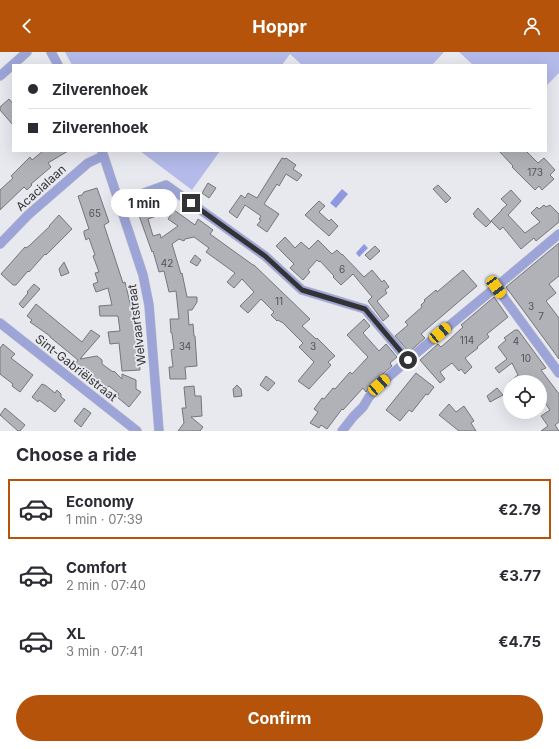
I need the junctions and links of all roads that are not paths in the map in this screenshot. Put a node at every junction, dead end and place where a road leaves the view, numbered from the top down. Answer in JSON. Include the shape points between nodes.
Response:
{"nodes":[{"id":1,"x":27,"y":52,"type":"edge"},
{"id":2,"x":51,"y":52,"type":"edge"},
{"id":3,"x":14,"y":64,"type":"edge"},
{"id":4,"x":57,"y":64,"type":"edge"},
{"id":5,"x":12,"y":65,"type":"edge"},
{"id":6,"x":0,"y":76,"type":"edge"},
{"id":7,"x":102,"y":153,"type":"edge"},
{"id":8,"x":119,"y":202,"type":"junction"},
{"id":9,"x":559,"y":234,"type":"edge"},
{"id":10,"x":0,"y":244,"type":"edge"},
{"id":11,"x":496,"y":287,"type":"junction"},
{"id":12,"x":0,"y":323,"type":"edge"},
{"id":13,"x":408,"y":360,"type":"junction"},
{"id":14,"x":559,"y":372,"type":"edge"},
{"id":15,"x":137,"y":431,"type":"edge"},
{"id":16,"x":159,"y":431,"type":"edge"},
{"id":17,"x":342,"y":431,"type":"edge"}],
"edges":[{"from":1,"to":3,"type":"street"},
{"from":2,"to":4,"type":"street"},
{"from":5,"to":6,"type":"street"},
{"from":7,"to":8,"type":"street","name":"Welvaartstraat"},
{"from":7,"to":10,"type":"street","name":"Acacialaan","via":[[88,162],[28,215]]},
{"from":8,"to":13,"type":"street","via":[[166,185],[265,256],[302,290],[365,309]]},
{"from":8,"to":16,"type":"street","name":"Welvaartstraat","via":[[147,290]]},
{"from":9,"to":11,"type":"street"},
{"from":11,"to":13,"type":"street"},
{"from":11,"to":14,"type":"street"},
{"from":12,"to":15,"type":"street","name":"Sint-Gabriëlstraat"},
{"from":13,"to":17,"type":"street","via":[[379,385]]}]}
